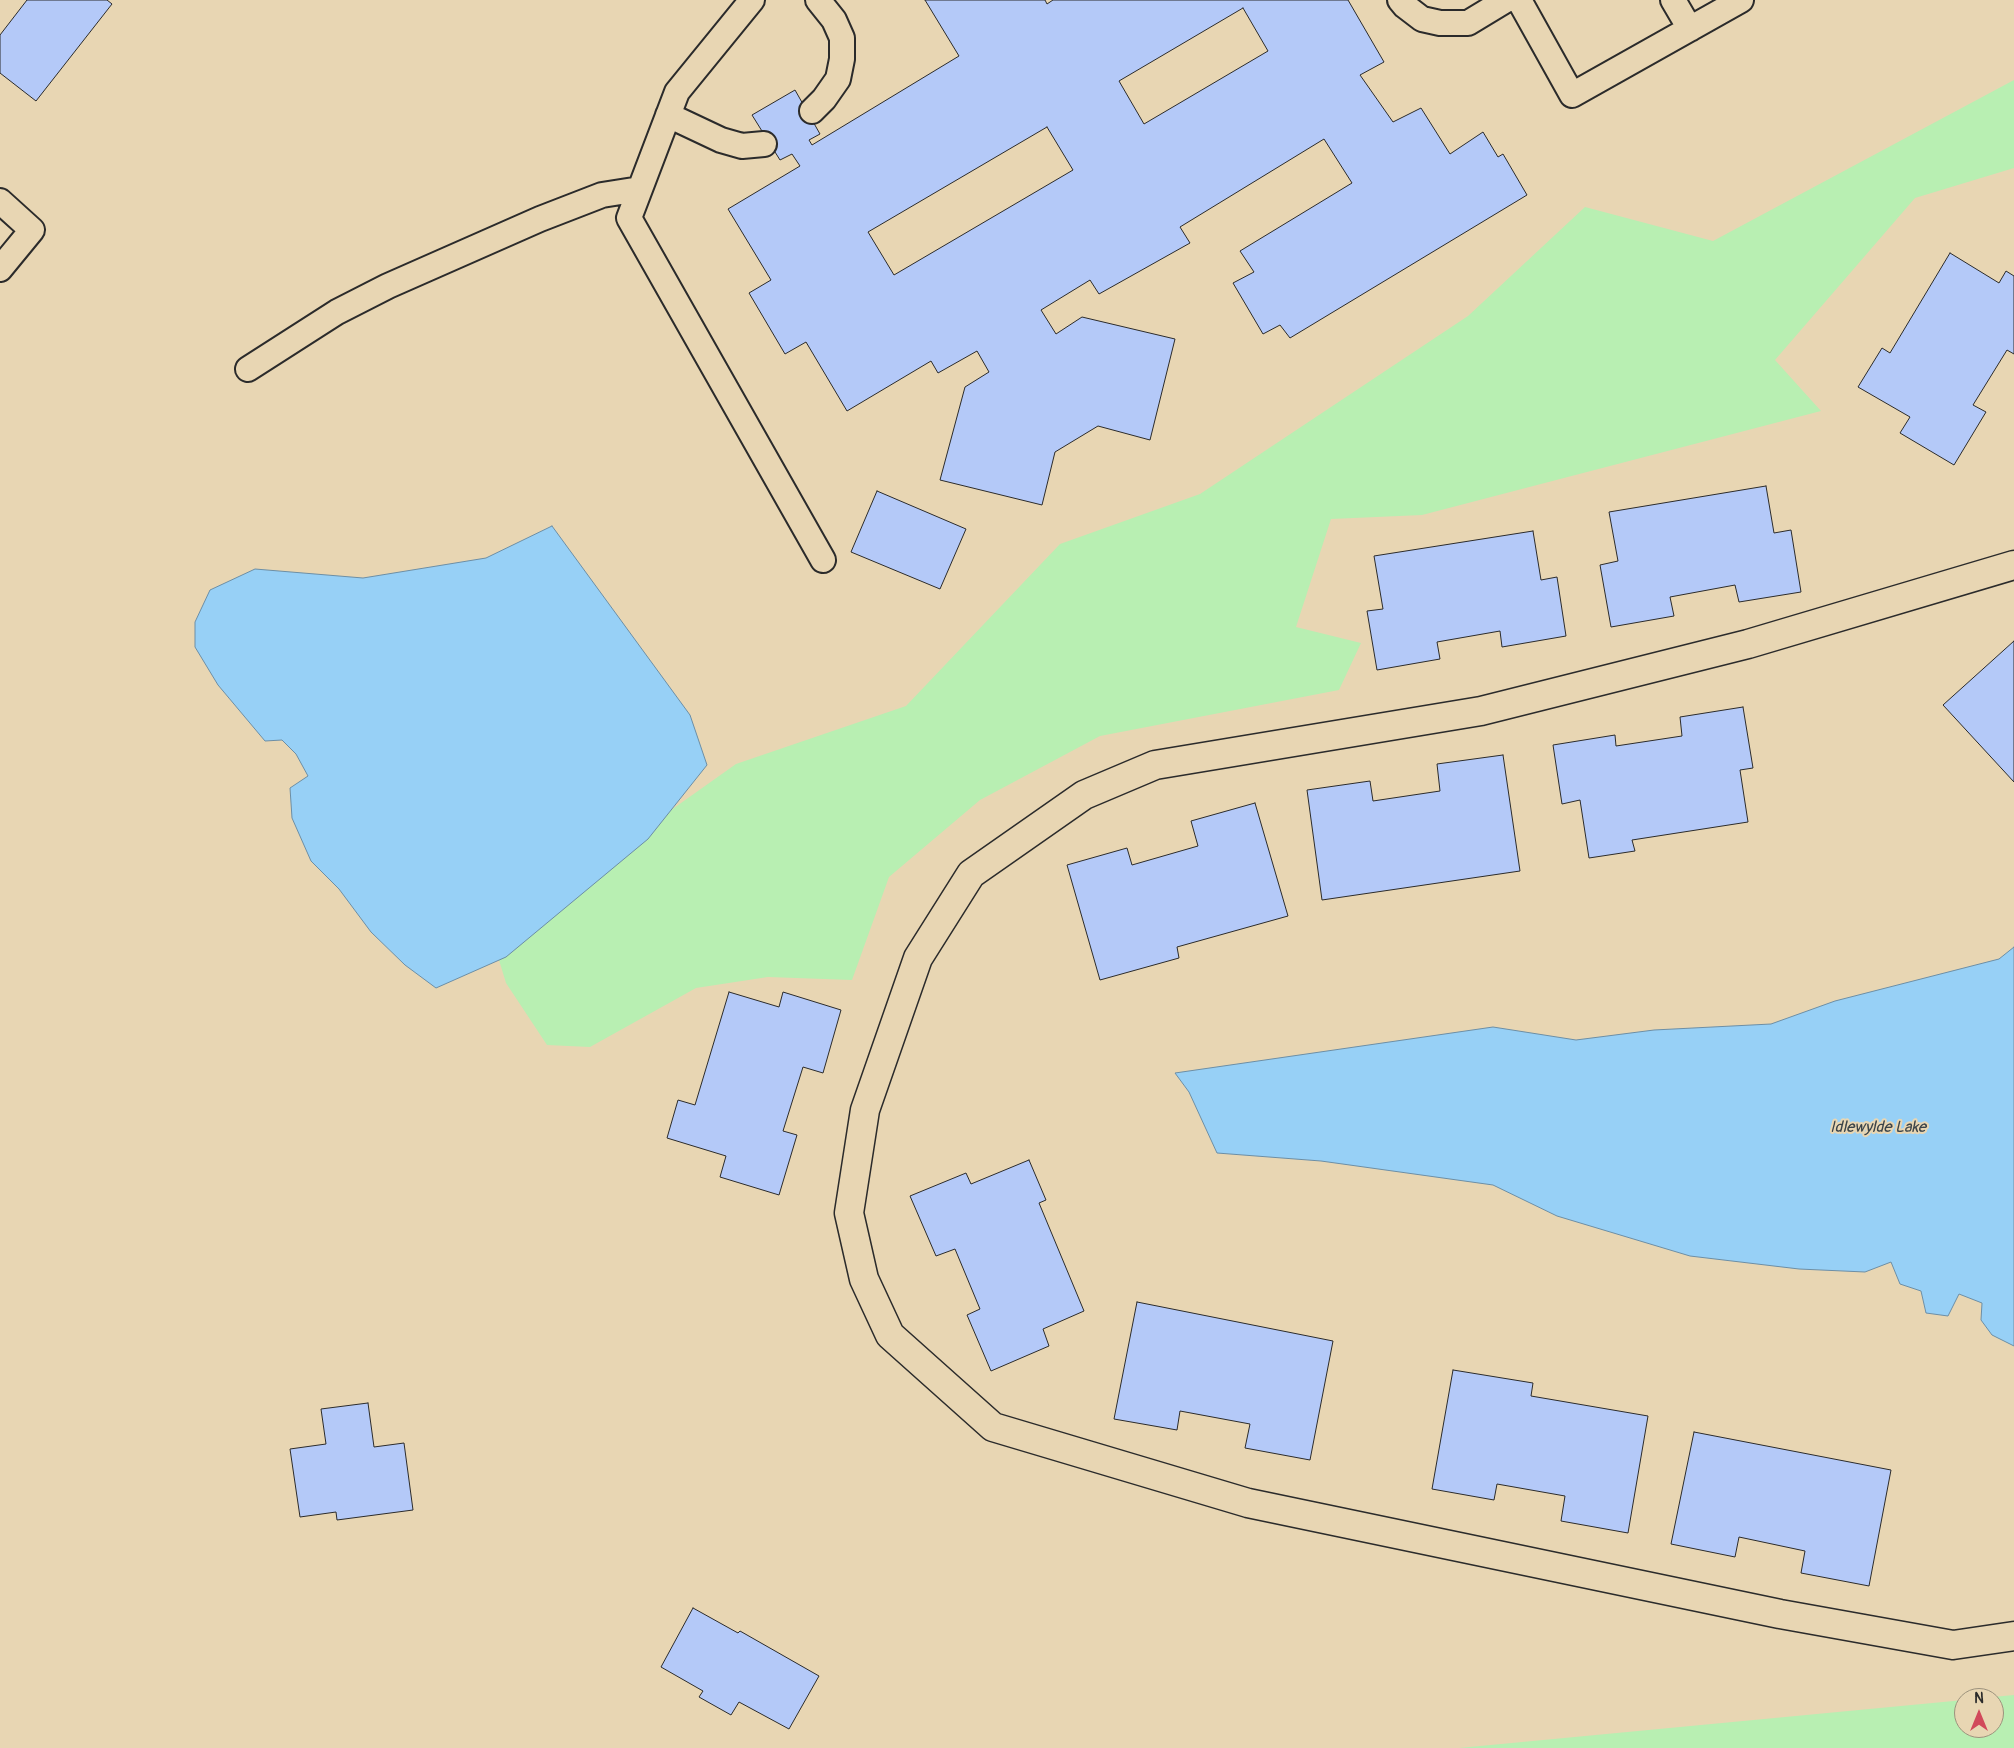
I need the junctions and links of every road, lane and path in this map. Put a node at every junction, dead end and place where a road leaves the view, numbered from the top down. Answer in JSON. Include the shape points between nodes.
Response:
{"nodes":[{"id":1,"x":752,"y":0,"type":"edge"},
{"id":2,"x":818,"y":0,"type":"edge"},
{"id":3,"x":1400,"y":0,"type":"edge"},
{"id":4,"x":1506,"y":0,"type":"edge"},
{"id":5,"x":1519,"y":0,"type":"edge"},
{"id":6,"x":1673,"y":0,"type":"edge"},
{"id":7,"x":1741,"y":0,"type":"edge"},
{"id":8,"x":1690,"y":29,"type":"junction"},
{"id":9,"x":812,"y":111,"type":"dead end"},
{"id":10,"x":668,"y":114,"type":"junction"},
{"id":11,"x":764,"y":144,"type":"dead end"},
{"id":12,"x":640,"y":189,"type":"junction"},
{"id":13,"x":0,"y":201,"type":"edge"},
{"id":14,"x":0,"y":269,"type":"edge"},
{"id":15,"x":248,"y":369,"type":"dead end"},
{"id":16,"x":823,"y":560,"type":"dead end"},
{"id":17,"x":2014,"y":565,"type":"edge"},
{"id":18,"x":2014,"y":1636,"type":"edge"}],
"edges":[{"from":1,"to":10,"type":"lane","via":[[677,92]]},
{"from":2,"to":9,"type":"lane","via":[[834,20],[842,38],[842,60],[838,79]]},
{"from":3,"to":4,"type":"lane","via":[[1422,18],[1440,23],[1468,23]]},
{"from":5,"to":8,"type":"lane","via":[[1572,95]]},
{"from":6,"to":8,"type":"lane"},
{"from":7,"to":8,"type":"lane"},
{"from":10,"to":11,"type":"lane","via":[[721,140],[742,146]]},
{"from":10,"to":12,"type":"lane"},
{"from":12,"to":15,"type":"lane","via":[[602,195],[388,286],[337,312]]},
{"from":12,"to":16,"type":"lane","via":[[629,218]]},
{"from":13,"to":14,"type":"lane","via":[[32,230]]},
{"from":17,"to":18,"type":"street","via":[[1748,644],[1491,709],[1155,765],[1084,794],[971,874],[918,958],[865,1110],[849,1213],[864,1279],[890,1335],[993,1426],[1248,1503],[1780,1614],[1953,1645]]}]}
